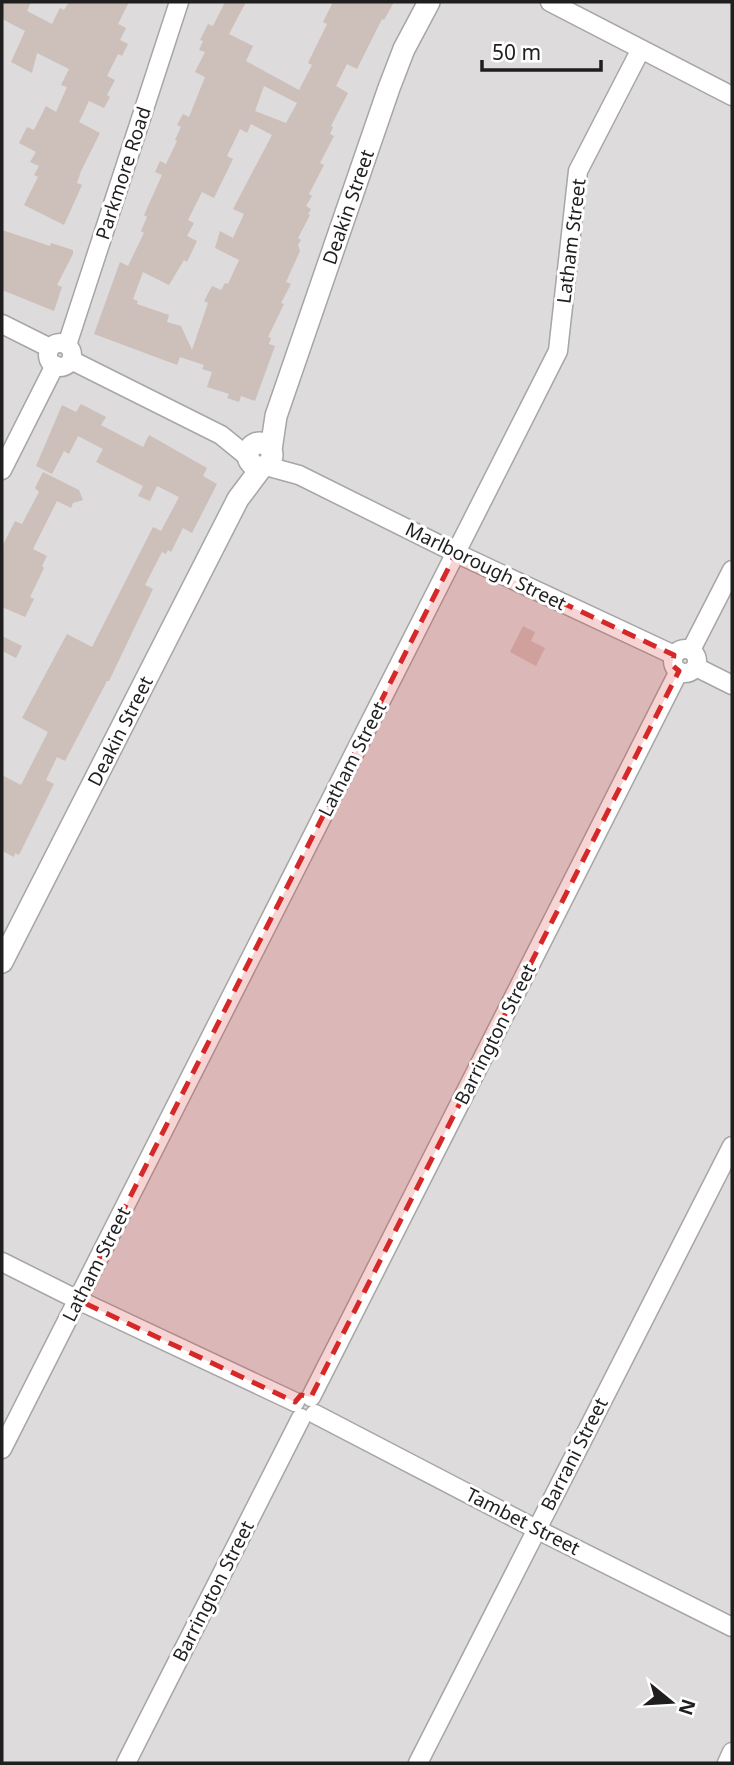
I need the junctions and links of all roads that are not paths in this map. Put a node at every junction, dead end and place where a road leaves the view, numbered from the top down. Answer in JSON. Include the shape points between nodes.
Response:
{"nodes":[{"id":1,"x":179,"y":2,"type":"edge"},
{"id":2,"x":429,"y":2,"type":"edge"},
{"id":3,"x":550,"y":2,"type":"edge"},
{"id":4,"x":641,"y":49,"type":"junction"},
{"id":5,"x":732,"y":96,"type":"edge"},
{"id":6,"x":2,"y":324,"type":"edge"},
{"id":7,"x":61,"y":355,"type":"junction"},
{"id":8,"x":260,"y":455,"type":"junction"},
{"id":9,"x":2,"y":470,"type":"edge"},
{"id":10,"x":456,"y":553,"type":"junction"},
{"id":11,"x":732,"y":570,"type":"edge"},
{"id":12,"x":685,"y":661,"type":"junction"},
{"id":13,"x":732,"y":685,"type":"edge"},
{"id":14,"x":2,"y":962,"type":"edge"},
{"id":15,"x":732,"y":1146,"type":"edge"},
{"id":16,"x":2,"y":1262,"type":"edge"},
{"id":17,"x":78,"y":1300,"type":"junction"},
{"id":18,"x":305,"y":1408,"type":"junction"},
{"id":19,"x":2,"y":1449,"type":"edge"},
{"id":20,"x":536,"y":1529,"type":"junction"},
{"id":21,"x":732,"y":1627,"type":"edge"},
{"id":22,"x":732,"y":1752,"type":"edge"},
{"id":23,"x":126,"y":1763,"type":"edge"},
{"id":24,"x":418,"y":1763,"type":"edge"},
{"id":25,"x":727,"y":1763,"type":"edge"}],
"edges":[{"from":1,"to":7,"type":"street","name":"Parkmore Road"},
{"from":2,"to":8,"type":"street","name":"Deakin Street","via":[[404,49]]},
{"from":3,"to":4,"type":"street"},
{"from":4,"to":5,"type":"street"},
{"from":4,"to":10,"type":"street","name":"Latham Street","via":[[578,172],[558,351]]},
{"from":6,"to":7,"type":"street","name":"Marlborough Street"},
{"from":7,"to":8,"type":"street","name":"Marlborough Street"},
{"from":7,"to":9,"type":"street","name":"Parkmore Road"},
{"from":8,"to":10,"type":"street","name":"Marlborough Street"},
{"from":8,"to":14,"type":"street","name":"Deakin Street"},
{"from":10,"to":12,"type":"street","name":"Marlborough Street"},
{"from":10,"to":17,"type":"street","name":"Latham Street"},
{"from":11,"to":12,"type":"street","name":"Barrington Street"},
{"from":12,"to":13,"type":"street","name":"Marlborough Street"},
{"from":12,"to":18,"type":"street","name":"Barrington Street"},
{"from":15,"to":20,"type":"street","name":"Barrani Street"},
{"from":16,"to":17,"type":"street","name":"Tambet Street"},
{"from":17,"to":18,"type":"street","name":"Tambet Street"},
{"from":17,"to":19,"type":"street","name":"Latham Street"},
{"from":18,"to":20,"type":"street","name":"Tambet Street"},
{"from":18,"to":23,"type":"street","name":"Barrington Street"},
{"from":20,"to":21,"type":"street","name":"Tambet Street"},
{"from":20,"to":24,"type":"street","name":"Barrani Street"},
{"from":22,"to":25,"type":"street"}]}
